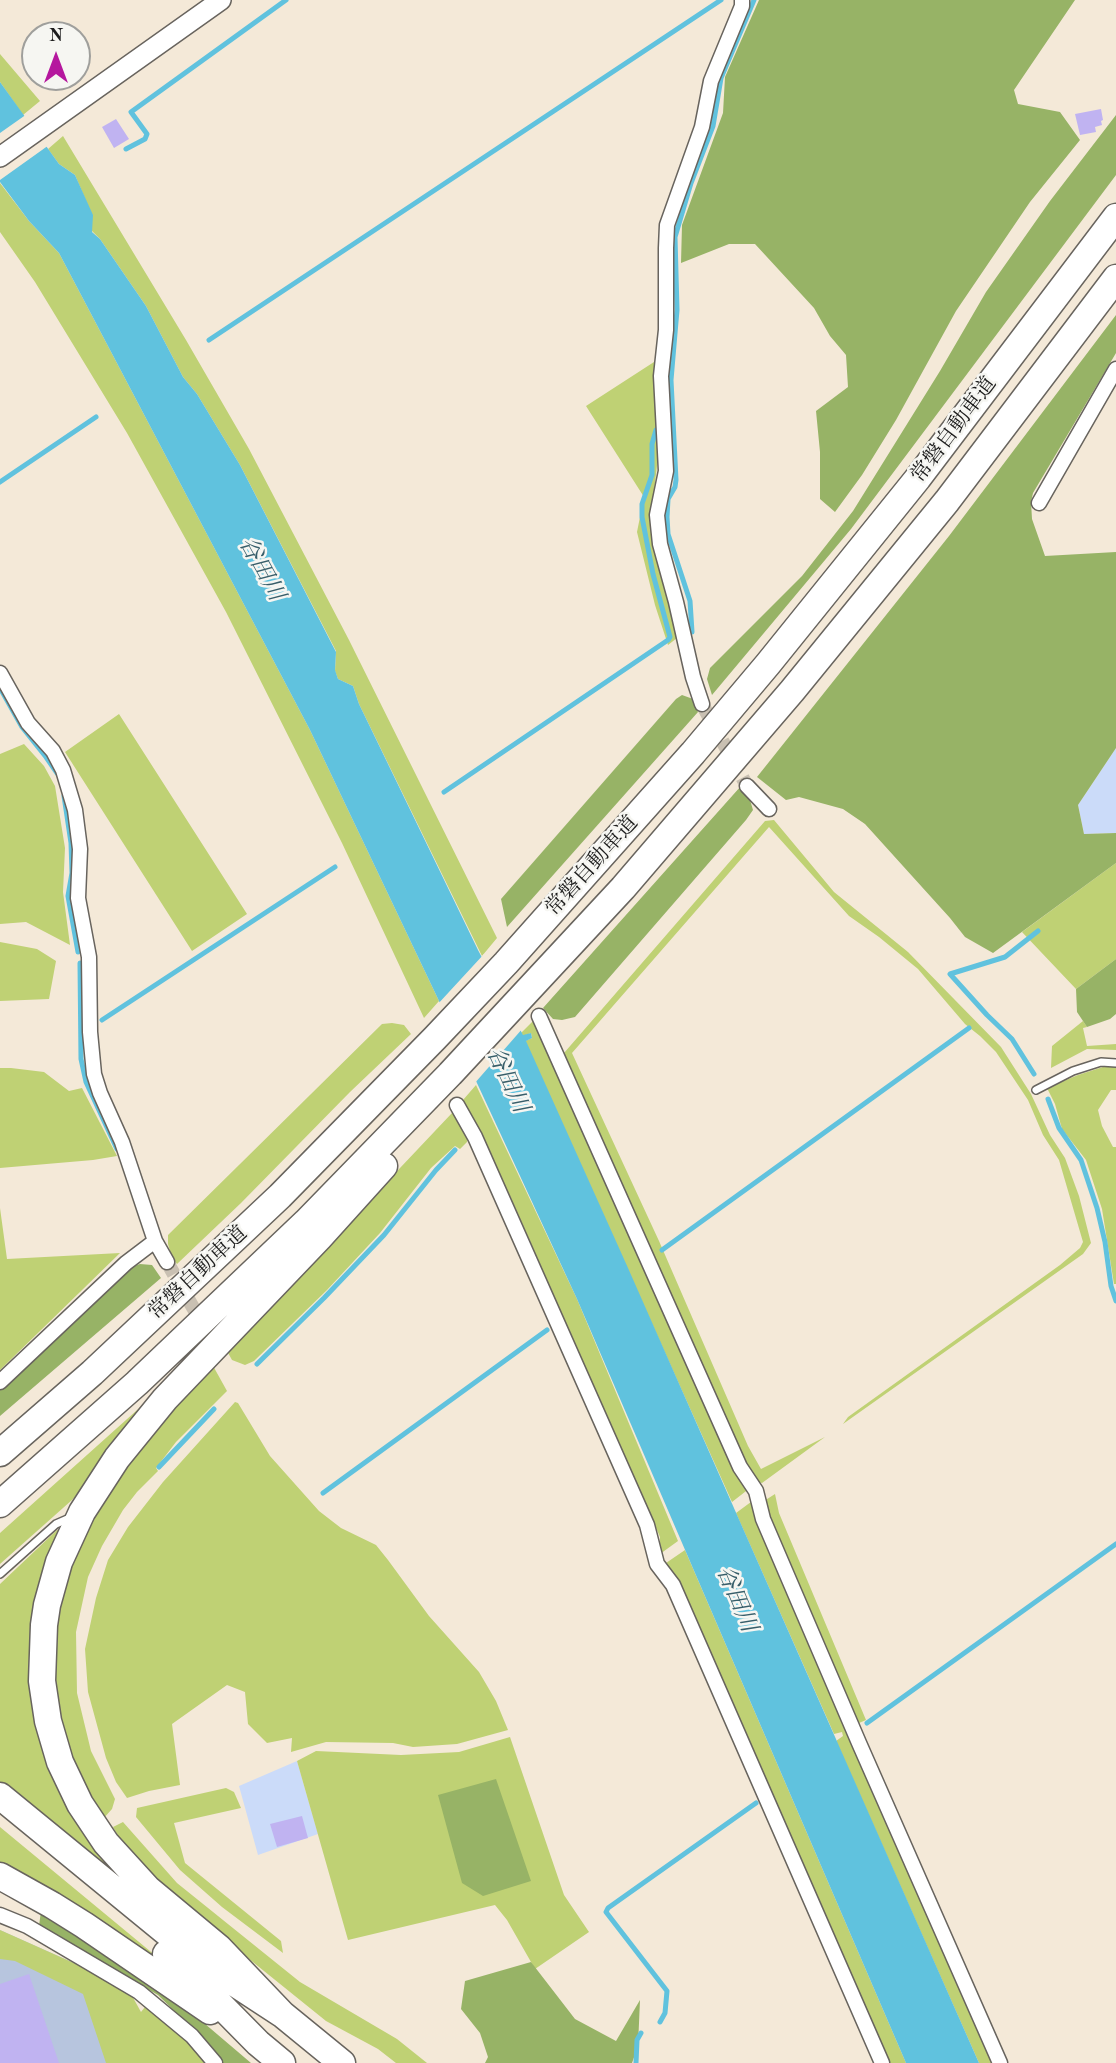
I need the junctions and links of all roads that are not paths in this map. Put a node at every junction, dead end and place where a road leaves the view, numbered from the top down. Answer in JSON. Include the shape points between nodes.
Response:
{"nodes":[{"id":1,"x":221,"y":0,"type":"edge"},
{"id":2,"x":742,"y":0,"type":"edge"},
{"id":3,"x":0,"y":157,"type":"edge"},
{"id":4,"x":1116,"y":217,"type":"edge"},
{"id":5,"x":1116,"y":278,"type":"edge"},
{"id":6,"x":1116,"y":369,"type":"edge"},
{"id":7,"x":1039,"y":503,"type":"dead end"},
{"id":8,"x":0,"y":673,"type":"edge"},
{"id":9,"x":702,"y":704,"type":"tunnel mouth"},
{"id":10,"x":747,"y":786,"type":"tunnel mouth"},
{"id":11,"x":769,"y":809,"type":"dead end"},
{"id":12,"x":523,"y":1009,"type":"junction"},
{"id":13,"x":1116,"y":1062,"type":"edge"},
{"id":14,"x":455,"y":1089,"type":"junction"},
{"id":15,"x":1035,"y":1090,"type":"dead end"},
{"id":16,"x":155,"y":1241,"type":"junction"},
{"id":17,"x":167,"y":1262,"type":"tunnel mouth"},
{"id":18,"x":92,"y":1373,"type":"junction"},
{"id":19,"x":0,"y":1382,"type":"edge"},
{"id":20,"x":0,"y":1446,"type":"edge"},
{"id":21,"x":0,"y":1453,"type":"edge"},
{"id":22,"x":0,"y":1504,"type":"edge"},
{"id":23,"x":82,"y":1512,"type":"junction"},
{"id":24,"x":0,"y":1574,"type":"edge"},
{"id":25,"x":0,"y":1796,"type":"edge"},
{"id":26,"x":0,"y":1817,"type":"edge"},
{"id":27,"x":0,"y":1876,"type":"edge"},
{"id":28,"x":0,"y":1914,"type":"edge"},
{"id":29,"x":282,"y":2014,"type":"junction"},
{"id":30,"x":258,"y":2043,"type":"junction"},
{"id":31,"x":215,"y":2063,"type":"edge"},
{"id":32,"x":282,"y":2063,"type":"edge"},
{"id":33,"x":342,"y":2063,"type":"edge"},
{"id":34,"x":882,"y":2063,"type":"edge"},
{"id":35,"x":1000,"y":2063,"type":"edge"}],
"edges":[{"from":1,"to":3,"type":"street"},
{"from":2,"to":9,"type":"street","via":[[710,81],[702,127],[667,225],[661,376],[666,471],[657,515],[660,544]]},
{"from":4,"to":18,"type":"highway","name":"常磐自動車道","via":[[918,478],[693,753],[435,1038],[280,1196]]},
{"from":5,"to":12,"type":"highway","name":"常磐自動車道","via":[[947,501]]},
{"from":6,"to":7,"type":"street"},
{"from":8,"to":16,"type":"street","via":[[28,723],[53,751],[75,810],[94,1073]]},
{"from":10,"to":11,"type":"street"},
{"from":12,"to":14,"type":"highway","name":"常磐自動車道"},
{"from":12,"to":35,"type":"street","via":[[740,1467],[756,1492],[763,1519]]},
{"from":13,"to":15,"type":"lane","via":[[1073,1071]]},
{"from":14,"to":22,"type":"highway","name":"常磐自動車道"},
{"from":14,"to":23,"type":"highway","via":[[165,1399],[117,1458]]},
{"from":14,"to":34,"type":"street","via":[[648,1525],[657,1564],[673,1585]]},
{"from":16,"to":17,"type":"street"},
{"from":16,"to":19,"type":"street"},
{"from":18,"to":20,"type":"highway"},
{"from":18,"to":21,"type":"highway","name":"常磐自動車道"},
{"from":23,"to":24,"type":"lane","via":[[56,1524]]},
{"from":23,"to":29,"type":"highway","via":[[59,1562],[44,1634],[42,1681],[60,1762],[79,1804],[125,1865],[219,1948]]},
{"from":25,"to":29,"type":"highway","via":[[204,1963]]},
{"from":26,"to":30,"type":"highway","via":[[184,1968]]},
{"from":27,"to":30,"type":"highway","via":[[104,1938]]},
{"from":28,"to":31,"type":"street","via":[[139,1992],[192,2036]]},
{"from":29,"to":33,"type":"highway"},
{"from":30,"to":32,"type":"highway"}]}
